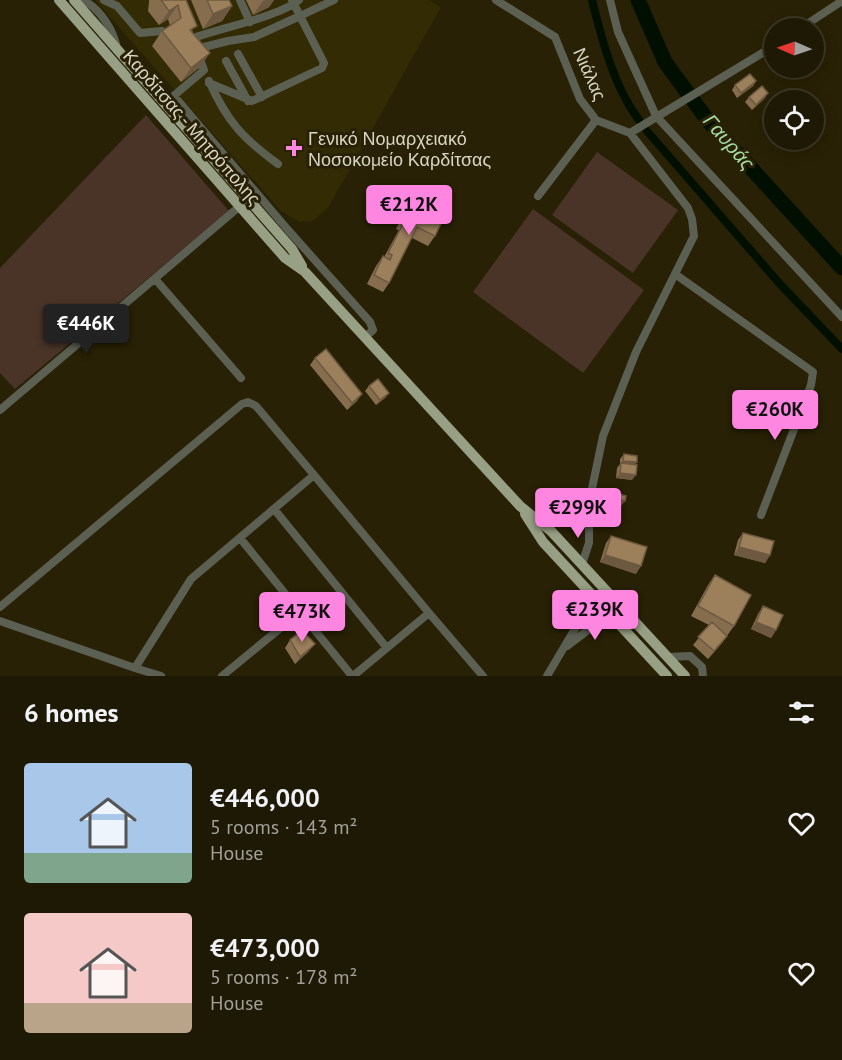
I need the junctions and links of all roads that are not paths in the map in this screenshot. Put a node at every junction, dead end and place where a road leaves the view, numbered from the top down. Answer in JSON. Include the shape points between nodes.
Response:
{"nodes":[{"id":1,"x":59,"y":0,"type":"edge"},
{"id":2,"x":74,"y":0,"type":"edge"},
{"id":3,"x":83,"y":0,"type":"edge"},
{"id":4,"x":104,"y":0,"type":"edge"},
{"id":5,"x":240,"y":0,"type":"edge"},
{"id":6,"x":334,"y":0,"type":"edge"},
{"id":7,"x":496,"y":0,"type":"edge"},
{"id":8,"x":610,"y":0,"type":"edge"},
{"id":9,"x":295,"y":1,"type":"edge"},
{"id":10,"x":842,"y":1,"type":"edge"},
{"id":11,"x":97,"y":9,"type":"junction"},
{"id":12,"x":300,"y":16,"type":"junction"},
{"id":13,"x":816,"y":18,"type":"edge"},
{"id":14,"x":217,"y":19,"type":"edge"},
{"id":15,"x":250,"y":22,"type":"junction"},
{"id":16,"x":86,"y":23,"type":"junction"},
{"id":17,"x":221,"y":28,"type":"junction"},
{"id":18,"x":190,"y":29,"type":"edge"},
{"id":19,"x":162,"y":31,"type":"edge"},
{"id":20,"x":193,"y":39,"type":"junction"},
{"id":21,"x":196,"y":49,"type":"junction"},
{"id":22,"x":118,"y":51,"type":"junction"},
{"id":23,"x":764,"y":52,"type":"edge"},
{"id":24,"x":238,"y":54,"type":"dead end"},
{"id":25,"x":226,"y":61,"type":"dead end"},
{"id":26,"x":204,"y":70,"type":"junction"},
{"id":27,"x":209,"y":83,"type":"junction"},
{"id":28,"x":175,"y":97,"type":"junction"},
{"id":29,"x":262,"y":97,"type":"junction"},
{"id":30,"x":160,"y":99,"type":"junction"},
{"id":31,"x":248,"y":101,"type":"junction"},
{"id":32,"x":172,"y":113,"type":"junction"},
{"id":33,"x":656,"y":116,"type":"junction"},
{"id":34,"x":596,"y":120,"type":"junction"},
{"id":35,"x":630,"y":133,"type":"junction"},
{"id":36,"x":212,"y":160,"type":"junction"},
{"id":37,"x":278,"y":164,"type":"dead end"},
{"id":38,"x":222,"y":170,"type":"junction"},
{"id":39,"x":538,"y":196,"type":"dead end"},
{"id":40,"x":240,"y":206,"type":"junction"},
{"id":41,"x":305,"y":272,"type":"junction"},
{"id":42,"x":675,"y":274,"type":"junction"},
{"id":43,"x":156,"y":280,"type":"junction"},
{"id":44,"x":842,"y":317,"type":"edge"},
{"id":45,"x":365,"y":337,"type":"junction"},
{"id":46,"x":241,"y":378,"type":"dead end"},
{"id":47,"x":0,"y":410,"type":"edge"},
{"id":48,"x":314,"y":475,"type":"junction"},
{"id":49,"x":520,"y":506,"type":"junction"},
{"id":50,"x":274,"y":508,"type":"junction"},
{"id":51,"x":761,"y":515,"type":"dead end"},
{"id":52,"x":240,"y":538,"type":"junction"},
{"id":53,"x":582,"y":564,"type":"junction"},
{"id":54,"x":604,"y":589,"type":"junction"},
{"id":55,"x":596,"y":598,"type":"junction"},
{"id":56,"x":613,"y":598,"type":"junction"},
{"id":57,"x":0,"y":607,"type":"edge"},
{"id":58,"x":605,"y":609,"type":"junction"},
{"id":59,"x":300,"y":612,"type":"junction"},
{"id":60,"x":429,"y":613,"type":"junction"},
{"id":61,"x":0,"y":621,"type":"edge"},
{"id":62,"x":387,"y":648,"type":"junction"},
{"id":63,"x":562,"y":650,"type":"junction"},
{"id":64,"x":668,"y":657,"type":"junction"},
{"id":65,"x":135,"y":668,"type":"junction"},
{"id":66,"x":161,"y":676,"type":"edge"},
{"id":67,"x":222,"y":676,"type":"edge"},
{"id":68,"x":352,"y":676,"type":"edge"},
{"id":69,"x":483,"y":676,"type":"edge"},
{"id":70,"x":547,"y":676,"type":"edge"},
{"id":71,"x":667,"y":676,"type":"edge"},
{"id":72,"x":685,"y":676,"type":"edge"},
{"id":73,"x":703,"y":676,"type":"edge"}],
"edges":[{"from":1,"to":16,"type":"main road","name":"Καρδίτσας - Μητρόπολης"},
{"from":2,"to":16,"type":"main road","name":"Καρδίτσας - Μητρόπολης"},
{"from":3,"to":11,"type":"street"},
{"from":4,"to":11,"type":"street"},
{"from":4,"to":19,"type":"street","via":[[117,6],[140,33]]},
{"from":5,"to":15,"type":"street"},
{"from":6,"to":12,"type":"street"},
{"from":7,"to":34,"type":"street","name":"Νιάλας","via":[[555,37],[580,99]]},
{"from":8,"to":33,"type":"street","via":[[618,32]]},
{"from":9,"to":12,"type":"street"},
{"from":9,"to":15,"type":"street"},
{"from":10,"to":13,"type":"street"},
{"from":11,"to":16,"type":"street"},
{"from":11,"to":22,"type":"street","via":[[114,36]]},
{"from":12,"to":21,"type":"street","via":[[254,38]]},
{"from":12,"to":29,"type":"street","via":[[324,66]]},
{"from":14,"to":17,"type":"street"},
{"from":15,"to":17,"type":"street"},
{"from":16,"to":22,"type":"main road","name":"Καρδίτσας - Μητρόπολης"},
{"from":16,"to":36,"type":"main road","name":"Καρδίτσας - Μητρόπολης"},
{"from":17,"to":20,"type":"street"},
{"from":18,"to":20,"type":"street"},
{"from":20,"to":21,"type":"street"},
{"from":21,"to":26,"type":"street"},
{"from":22,"to":30,"type":"main road","name":"Καρδίτσας - Μητρόπολης"},
{"from":23,"to":33,"type":"street"},
{"from":24,"to":29,"type":"street"},
{"from":25,"to":31,"type":"street"},
{"from":26,"to":27,"type":"street"},
{"from":26,"to":28,"type":"street"},
{"from":27,"to":31,"type":"street"},
{"from":27,"to":37,"type":"street","via":[[234,128]]},
{"from":28,"to":30,"type":"street"},
{"from":28,"to":32,"type":"street"},
{"from":28,"to":36,"type":"street"},
{"from":29,"to":31,"type":"street"},
{"from":30,"to":32,"type":"main road","name":"Καρδίτσας - Μητρόπολης"},
{"from":32,"to":36,"type":"main road","name":"Καρδίτσας - Μητρόπολης"},
{"from":33,"to":35,"type":"street"},
{"from":33,"to":44,"type":"street"},
{"from":34,"to":35,"type":"street"},
{"from":34,"to":39,"type":"street"},
{"from":35,"to":42,"type":"street","via":[[658,166],[692,219],[692,244]]},
{"from":36,"to":38,"type":"main road","name":"Καρδίτσας - Μητρόπολης"},
{"from":38,"to":40,"type":"main road","name":"Καρδίτσας - Μητρόπολης"},
{"from":38,"to":41,"type":"main road","name":"Καρδίτσας - Μητρόπολης","via":[[292,249]]},
{"from":38,"to":45,"type":"street","via":[[372,324],[373,330]]},
{"from":40,"to":41,"type":"main road","name":"Καρδίτσας - Μητρόπολης","via":[[285,258]]},
{"from":40,"to":43,"type":"street"},
{"from":41,"to":45,"type":"main road","name":"Καρδίτσας - Μητρόπολης"},
{"from":42,"to":51,"type":"street","via":[[813,372]]},
{"from":42,"to":53,"type":"street","via":[[630,365],[601,442],[590,502],[589,543]]},
{"from":43,"to":46,"type":"street"},
{"from":43,"to":47,"type":"street"},
{"from":45,"to":49,"type":"main road","name":"Καρδίτσας - Μητρόπολης"},
{"from":48,"to":50,"type":"street"},
{"from":48,"to":57,"type":"street","via":[[256,406],[242,404]]},
{"from":48,"to":60,"type":"street"},
{"from":49,"to":53,"type":"main road","name":"Καρδίτσας - Μητρόπολης"},
{"from":49,"to":55,"type":"main road","name":"Καρδίτσας - Μητρόπολης","via":[[543,542]]},
{"from":50,"to":52,"type":"street"},
{"from":50,"to":62,"type":"street"},
{"from":52,"to":59,"type":"street"},
{"from":52,"to":65,"type":"street","via":[[187,584]]},
{"from":53,"to":54,"type":"main road","name":"Καρδίτσας - Μητρόπολης"},
{"from":54,"to":55,"type":"street"},
{"from":54,"to":56,"type":"main road","name":"Καρδίτσας - Μητρόπολης"},
{"from":55,"to":58,"type":"main road","name":"Καρδίτσας - Μητρόπολης"},
{"from":55,"to":63,"type":"street"},
{"from":56,"to":58,"type":"street"},
{"from":56,"to":64,"type":"main road","name":"Καρδίτσας - Μητρόπολης"},
{"from":58,"to":63,"type":"street","via":[[588,630]]},
{"from":58,"to":71,"type":"main road","name":"Καρδίτσας - Μητρόπολης"},
{"from":59,"to":67,"type":"street"},
{"from":59,"to":68,"type":"street"},
{"from":60,"to":62,"type":"street"},
{"from":60,"to":69,"type":"street"},
{"from":61,"to":65,"type":"street"},
{"from":62,"to":68,"type":"street"},
{"from":63,"to":70,"type":"street"},
{"from":64,"to":72,"type":"main road","name":"Καρδίτσας - Μητρόπολης"},
{"from":64,"to":73,"type":"street","via":[[690,656],[702,667]]},
{"from":65,"to":66,"type":"street"}]}
